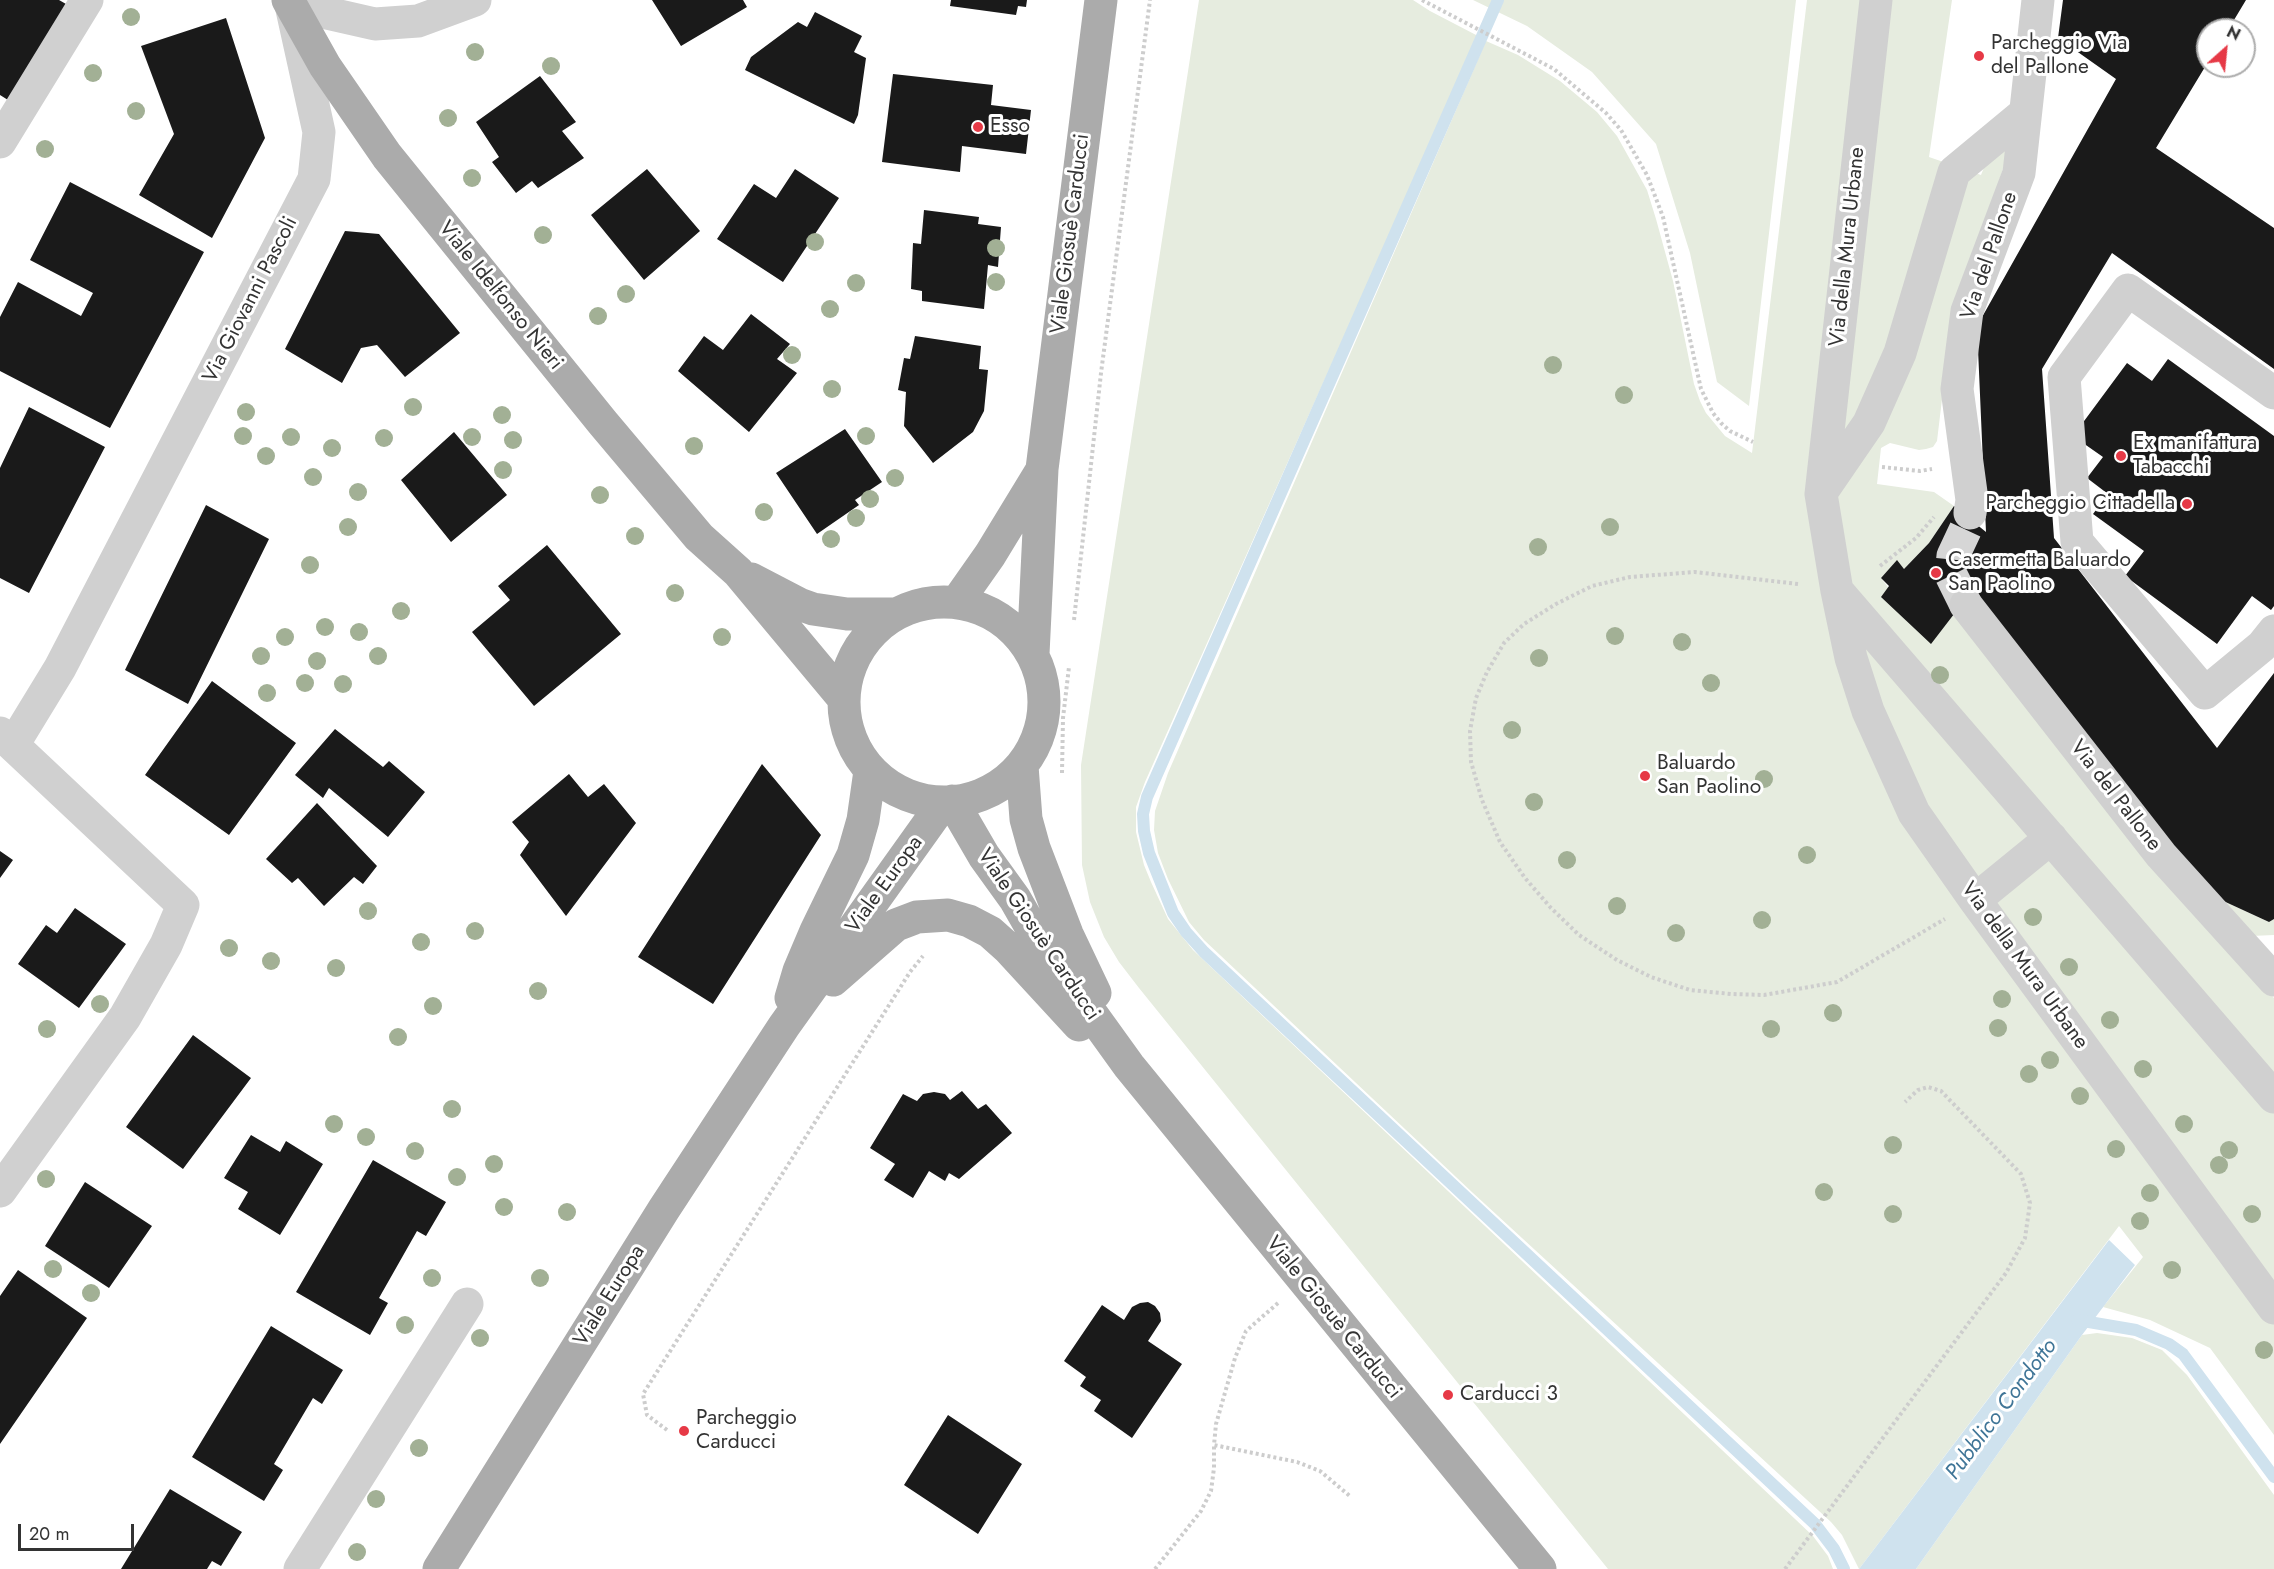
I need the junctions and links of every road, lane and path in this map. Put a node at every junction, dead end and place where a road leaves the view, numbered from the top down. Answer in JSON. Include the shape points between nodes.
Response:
{"nodes":[{"id":1,"x":87,"y":0,"type":"edge"},
{"id":2,"x":475,"y":0,"type":"edge"},
{"id":3,"x":1101,"y":0,"type":"edge"},
{"id":4,"x":1150,"y":0,"type":"edge"},
{"id":5,"x":1422,"y":0,"type":"edge"},
{"id":6,"x":1876,"y":0,"type":"edge"},
{"id":7,"x":2038,"y":0,"type":"edge"},
{"id":8,"x":289,"y":2,"type":"edge"},
{"id":9,"x":2024,"y":114,"type":"junction"},
{"id":10,"x":0,"y":142,"type":"edge"},
{"id":11,"x":2274,"y":393,"type":"edge"},
{"id":12,"x":1753,"y":442,"type":"dead end"},
{"id":13,"x":1879,"y":467,"type":"dead end"},
{"id":14,"x":1042,"y":469,"type":"junction"},
{"id":15,"x":1967,"y":470,"type":"junction"},
{"id":16,"x":1821,"y":494,"type":"junction"},
{"id":17,"x":1970,"y":513,"type":"tunnel mouth"},
{"id":18,"x":1880,"y":566,"type":"dead end"},
{"id":19,"x":738,"y":572,"type":"junction"},
{"id":20,"x":1837,"y":591,"type":"junction"},
{"id":21,"x":957,"y":602,"type":"junction"},
{"id":22,"x":1966,"y":605,"type":"tunnel mouth"},
{"id":23,"x":895,"y":614,"type":"junction"},
{"id":24,"x":1074,"y":623,"type":"dead end"},
{"id":25,"x":2274,"y":631,"type":"edge"},
{"id":26,"x":1033,"y":654,"type":"junction"},
{"id":27,"x":1070,"y":658,"type":"dead end"},
{"id":28,"x":844,"y":699,"type":"junction"},
{"id":29,"x":6,"y":739,"type":"edge"},
{"id":30,"x":1022,"y":766,"type":"junction"},
{"id":31,"x":870,"y":771,"type":"junction"},
{"id":32,"x":1062,"y":777,"type":"dead end"},
{"id":33,"x":948,"y":802,"type":"junction"},
{"id":34,"x":2051,"y":838,"type":"junction"},
{"id":35,"x":1975,"y":900,"type":"junction"},
{"id":36,"x":923,"y":956,"type":"dead end"},
{"id":37,"x":2274,"y":980,"type":"edge"},
{"id":38,"x":783,"y":1026,"type":"junction"},
{"id":39,"x":1129,"y":1066,"type":"junction"},
{"id":40,"x":2274,"y":1097,"type":"edge"},
{"id":41,"x":1905,"y":1102,"type":"dead end"},
{"id":42,"x":0,"y":1191,"type":"edge"},
{"id":43,"x":1303,"y":1281,"type":"junction"},
{"id":44,"x":467,"y":1304,"type":"dead end"},
{"id":45,"x":2274,"y":1308,"type":"edge"},
{"id":46,"x":667,"y":1430,"type":"dead end"},
{"id":47,"x":1214,"y":1445,"type":"junction"},
{"id":48,"x":1352,"y":1497,"type":"dead end"},
{"id":49,"x":300,"y":1569,"type":"edge"},
{"id":50,"x":439,"y":1569,"type":"edge"},
{"id":51,"x":1154,"y":1569,"type":"edge"},
{"id":52,"x":1540,"y":1569,"type":"edge"},
{"id":53,"x":1785,"y":1569,"type":"edge"}],
"edges":[{"from":1,"to":10,"type":"street"},
{"from":2,"to":8,"type":"street","via":[[418,21],[375,24]]},
{"from":3,"to":14,"type":"main road","name":"Viale Giosuè Carducci"},
{"from":4,"to":24,"type":"path","via":[[1101,373]]},
{"from":5,"to":12,"type":"path","via":[[1554,69],[1606,113],[1636,153],[1665,226],[1701,389],[1721,423]]},
{"from":6,"to":16,"type":"street","name":"Via della Mura Urbane"},
{"from":7,"to":9,"type":"street","name":"Via del Pallone"},
{"from":8,"to":19,"type":"main road","name":"Viale Idelfonso Nieri","via":[[325,66],[387,156],[699,537]]},
{"from":8,"to":29,"type":"street","name":"Via Giovanni Pascoli","via":[[319,132],[314,179],[60,668]]},
{"from":9,"to":15,"type":"street","name":"Via del Pallone","via":[[2019,173],[1967,311],[1957,389]]},
{"from":9,"to":16,"type":"street","via":[[1954,172],[1900,353],[1869,423]]},
{"from":11,"to":25,"type":"street","via":[[2128,290],[2064,377],[2077,542],[2205,693],[2262,646]]},
{"from":13,"to":15,"type":"path"},
{"from":14,"to":21,"type":"main road","name":"Viale Giosuè Carducci"},
{"from":14,"to":26,"type":"main road","name":"Viale Giosuè Carducci"},
{"from":15,"to":17,"type":"street","name":"Via del Pallone"},
{"from":15,"to":18,"type":"path","via":[[1916,538]]},
{"from":16,"to":20,"type":"street","name":"Via della Mura Urbane"},
{"from":19,"to":23,"type":"main road","name":"Viale Idelfonso Nieri","via":[[813,609]]},
{"from":19,"to":28,"type":"main road","name":"Viale Idelfonso Nieri"},
{"from":20,"to":34,"type":"street"},
{"from":20,"to":35,"type":"street","name":"Via della Mura Urbane","via":[[1851,658],[1868,711],[1914,813]]},
{"from":20,"to":35,"type":"path","via":[[1779,580],[1695,572],[1630,577],[1592,586],[1524,624],[1504,643],[1487,672],[1476,698],[1470,730],[1471,762],[1500,842],[1524,878],[1580,934],[1642,973],[1690,990],[1764,994],[1837,982]]},
{"from":21,"to":23,"type":"main road","via":[[933,602]]},
{"from":21,"to":26,"type":"main road","via":[[1001,619]]},
{"from":22,"to":37,"type":"street","name":"Via del Pallone","via":[[2161,855]]},
{"from":23,"to":28,"type":"main road","via":[[870,634],[856,653]]},
{"from":26,"to":30,"type":"main road","via":[[1043,682],[1044,712],[1037,741]]},
{"from":27,"to":32,"type":"path"},
{"from":28,"to":31,"type":"main road","via":[[846,722]]},
{"from":29,"to":42,"type":"street","via":[[183,905],[166,945],[125,1017]]},
{"from":30,"to":33,"type":"main road","via":[[990,791]]},
{"from":30,"to":39,"type":"main road","name":"Viale Giosuè Carducci","via":[[1026,819],[1045,881]]},
{"from":31,"to":33,"type":"main road","via":[[915,798]]},
{"from":31,"to":38,"type":"main road","name":"Viale Europa","via":[[854,855],[798,971]]},
{"from":33,"to":38,"type":"main road","name":"Viale Europa"},
{"from":33,"to":39,"type":"main road","name":"Viale Giosuè Carducci"},
{"from":34,"to":35,"type":"street"},
{"from":34,"to":40,"type":"street"},
{"from":35,"to":45,"type":"street","name":"Via della Mura Urbane"},
{"from":36,"to":46,"type":"path","via":[[644,1394],[647,1415]]},
{"from":38,"to":39,"type":"main road","name":"Viale Giosuè Carducci","via":[[896,925],[917,917],[948,915],[990,932],[1096,1042]]},
{"from":38,"to":50,"type":"main road","name":"Viale Europa"},
{"from":39,"to":43,"type":"main road","name":"Viale Giosuè Carducci"},
{"from":41,"to":53,"type":"path","via":[[1918,1090],[1928,1087],[1941,1091],[2021,1174],[2030,1203],[2025,1238],[2006,1273]]},
{"from":43,"to":47,"type":"path","via":[[1246,1331],[1216,1424]]},
{"from":43,"to":52,"type":"main road","name":"Viale Giosuè Carducci"},
{"from":44,"to":49,"type":"street"},
{"from":47,"to":48,"type":"path","via":[[1305,1465],[1320,1471]]},
{"from":47,"to":51,"type":"path","via":[[1211,1491],[1201,1511]]}]}
